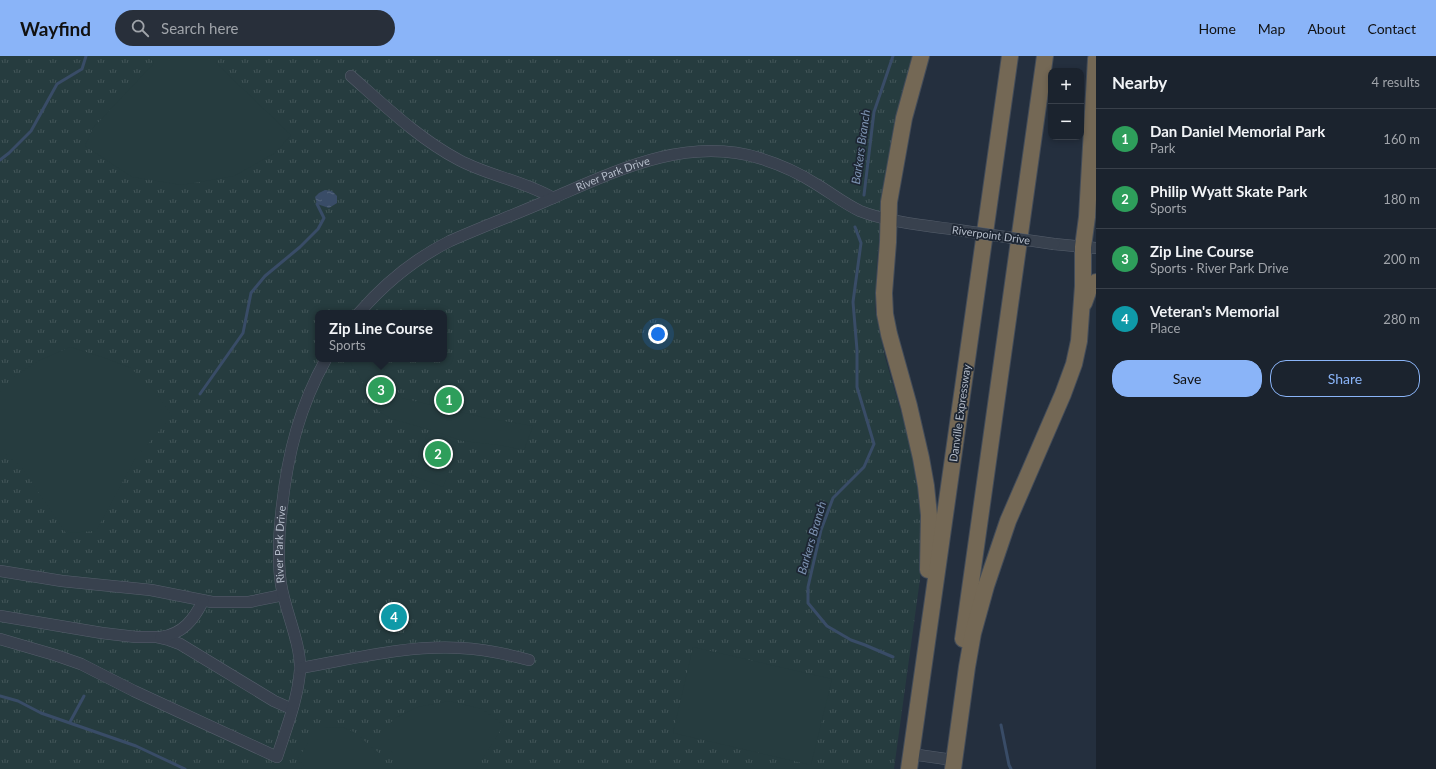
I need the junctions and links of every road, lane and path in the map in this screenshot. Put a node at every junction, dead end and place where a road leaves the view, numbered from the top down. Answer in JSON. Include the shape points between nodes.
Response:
{"nodes":[{"id":1,"x":921,"y":56,"type":"edge"},
{"id":2,"x":1010,"y":56,"type":"edge"},
{"id":3,"x":1045,"y":56,"type":"edge"},
{"id":4,"x":1096,"y":59,"type":"edge"},
{"id":5,"x":351,"y":76,"type":"dead end"},
{"id":6,"x":553,"y":198,"type":"junction"},
{"id":7,"x":887,"y":219,"type":"junction"},
{"id":8,"x":1090,"y":248,"type":"edge"},
{"id":9,"x":1096,"y":282,"type":"edge"},
{"id":10,"x":1082,"y":308,"type":"junction"},
{"id":11,"x":362,"y":310,"type":"edge"},
{"id":12,"x":324,"y":362,"type":"edge"},
{"id":13,"x":0,"y":571,"type":"edge"},
{"id":14,"x":283,"y":595,"type":"junction"},
{"id":15,"x":204,"y":601,"type":"junction"},
{"id":16,"x":0,"y":616,"type":"edge"},
{"id":17,"x":156,"y":637,"type":"junction"},
{"id":18,"x":0,"y":639,"type":"edge"},
{"id":19,"x":529,"y":660,"type":"dead end"},
{"id":20,"x":300,"y":668,"type":"junction"},
{"id":21,"x":292,"y":709,"type":"junction"},
{"id":22,"x":915,"y":731,"type":"junction"},
{"id":23,"x":910,"y":762,"type":"edge"},
{"id":24,"x":948,"y":766,"type":"edge"}],
"edges":[{"from":1,"to":7,"type":"highway","via":[[904,118]]},
{"from":2,"to":22,"type":"highway","name":"Danville Expressway"},
{"from":3,"to":24,"type":"highway"},
{"from":4,"to":8,"type":"highway","via":[[1087,217]]},
{"from":5,"to":6,"type":"street","via":[[434,145],[459,160]]},
{"from":6,"to":7,"type":"street","name":"River Park Drive","via":[[616,170],[666,155],[704,150],[724,151],[774,163],[815,183],[860,210]]},
{"from":6,"to":11,"type":"street","name":"River Park Drive","via":[[428,252],[380,290]]},
{"from":7,"to":8,"type":"street","name":"Riverpoint Drive","bridge":true},
{"from":7,"to":22,"type":"highway","via":[[885,314],[922,458],[929,515],[928,583],[913,709]]},
{"from":8,"to":10,"type":"highway"},
{"from":9,"to":10,"type":"highway","via":[[1089,289]]},
{"from":10,"to":24,"type":"highway","via":[[1074,364],[1008,521],[986,586],[974,633]]},
{"from":12,"to":14,"type":"street","name":"River Park Drive","via":[[301,415],[288,464],[278,540]]},
{"from":13,"to":15,"type":"street","via":[[62,581],[151,590]]},
{"from":14,"to":15,"type":"street","via":[[249,602]]},
{"from":14,"to":20,"type":"street","name":"River Park Drive"},
{"from":15,"to":17,"type":"street","via":[[182,629],[167,636]]},
{"from":16,"to":17,"type":"street","via":[[102,633]]},
{"from":17,"to":21,"type":"street","via":[[180,644],[274,701]]},
{"from":18,"to":21,"type":"street","name":"River Park Drive","via":[[81,664],[134,692],[277,757]]},
{"from":19,"to":20,"type":"street","via":[[482,649],[433,648],[358,656]]},
{"from":20,"to":21,"type":"street","name":"River Park Drive"},
{"from":22,"to":23,"type":"highway","name":"Danville Expressway"},
{"from":23,"to":24,"type":"street"}]}
